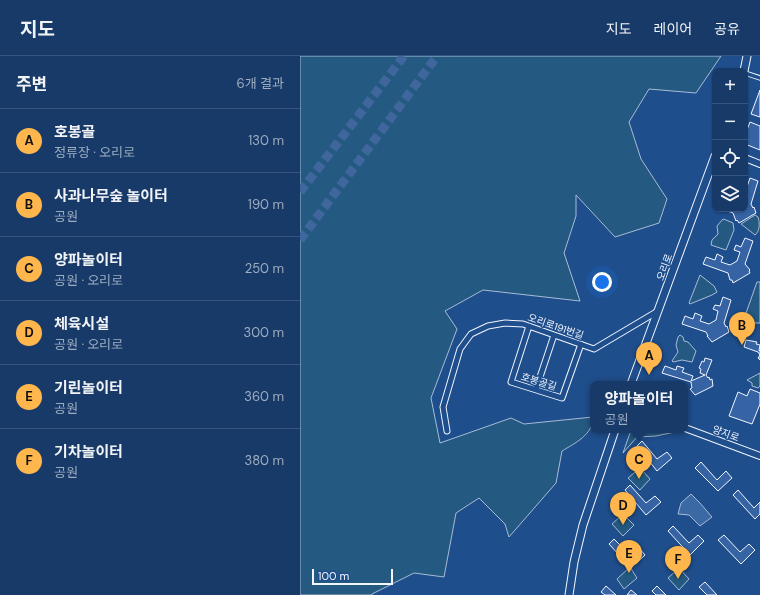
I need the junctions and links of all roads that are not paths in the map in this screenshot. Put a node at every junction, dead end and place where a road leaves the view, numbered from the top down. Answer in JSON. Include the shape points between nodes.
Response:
{"nodes":[{"id":1,"x":747,"y":56,"type":"edge"},
{"id":2,"x":745,"y":68,"type":"edge"},
{"id":3,"x":748,"y":74,"type":"edge"},
{"id":4,"x":760,"y":78,"type":"edge"},
{"id":5,"x":748,"y":159,"type":"edge"},
{"id":6,"x":712,"y":164,"type":"edge"},
{"id":7,"x":760,"y":164,"type":"edge"},
{"id":8,"x":658,"y":311,"type":"junction"},
{"id":9,"x":529,"y":326,"type":"junction"},
{"id":10,"x":554,"y":335,"type":"junction"},
{"id":11,"x":581,"y":344,"type":"junction"},
{"id":12,"x":632,"y":381,"type":"edge"},
{"id":13,"x":536,"y":390,"type":"junction"},
{"id":14,"x":688,"y":429,"type":"edge"},
{"id":15,"x":447,"y":431,"type":"dead end"},
{"id":16,"x":614,"y":433,"type":"edge"},
{"id":17,"x":760,"y":456,"type":"edge"},
{"id":18,"x":570,"y":587,"type":"junction"},
{"id":19,"x":566,"y":595,"type":"edge"},
{"id":20,"x":570,"y":595,"type":"edge"}],
"edges":[{"from":1,"to":2,"type":"main road"},
{"from":3,"to":4,"type":"street"},
{"from":5,"to":7,"type":"street"},
{"from":6,"to":8,"type":"main road","name":"오리로"},
{"from":8,"to":11,"type":"street","name":"오리로191번길","via":[[594,349]]},
{"from":8,"to":12,"type":"main road","name":"오리로"},
{"from":9,"to":10,"type":"street","name":"오리로191번길"},
{"from":9,"to":13,"type":"street","name":"호봉골길","via":[[511,382]]},
{"from":9,"to":15,"type":"street","name":"오리로191번길","via":[[505,323],[488,326],[470,335],[460,349],[443,407]]},
{"from":10,"to":11,"type":"street","name":"오리로191번길"},
{"from":10,"to":13,"type":"street"},
{"from":11,"to":13,"type":"street","name":"호봉골길","via":[[562,398]]},
{"from":14,"to":17,"type":"street","name":"양지로"},
{"from":16,"to":18,"type":"main road","via":[[583,525]]},
{"from":18,"to":19,"type":"main road"},
{"from":18,"to":20,"type":"main road"}]}
